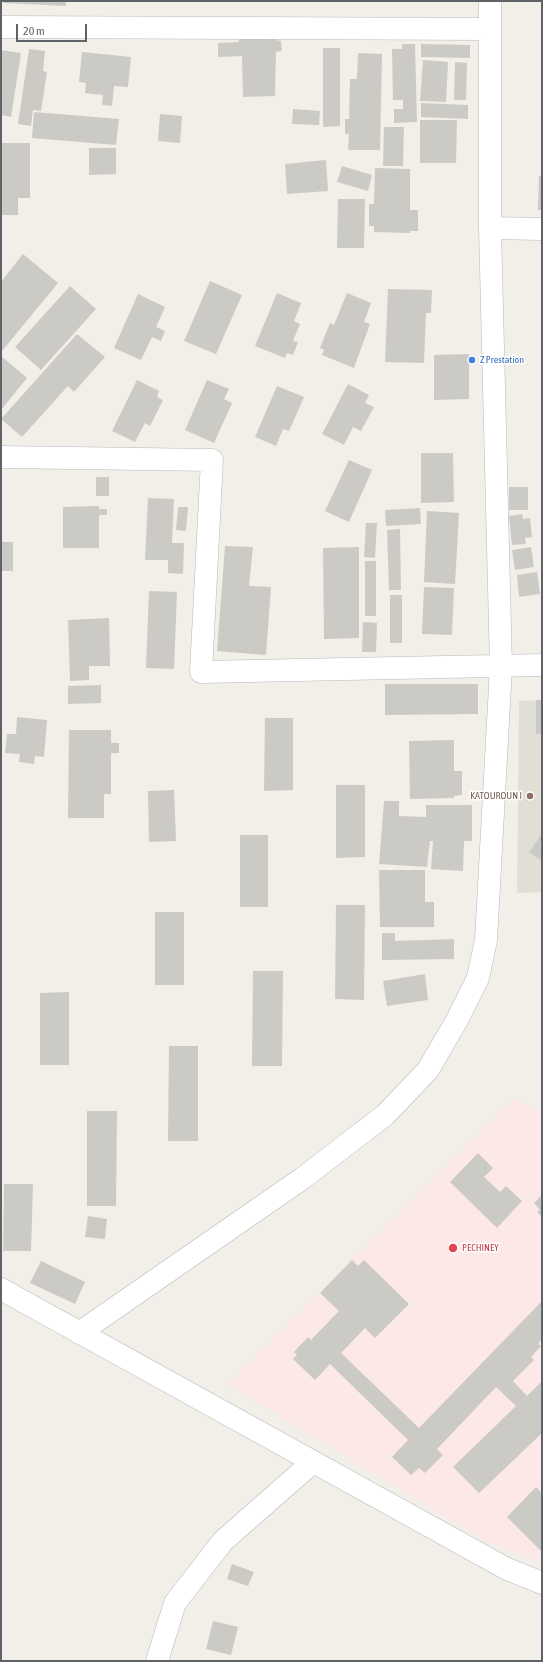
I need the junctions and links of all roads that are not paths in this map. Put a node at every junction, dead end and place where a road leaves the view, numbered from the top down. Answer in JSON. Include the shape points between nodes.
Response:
{"nodes":[{"id":1,"x":490,"y":1,"type":"edge"},
{"id":2,"x":1,"y":27,"type":"edge"},
{"id":3,"x":490,"y":28,"type":"junction"},
{"id":4,"x":490,"y":228,"type":"junction"},
{"id":5,"x":542,"y":229,"type":"edge"},
{"id":6,"x":1,"y":457,"type":"edge"},
{"id":7,"x":542,"y":665,"type":"edge"},
{"id":8,"x":502,"y":667,"type":"junction"},
{"id":9,"x":1,"y":1289,"type":"edge"},
{"id":10,"x":78,"y":1333,"type":"junction"},
{"id":11,"x":313,"y":1462,"type":"junction"},
{"id":12,"x":542,"y":1583,"type":"edge"},
{"id":13,"x":157,"y":1661,"type":"edge"}],
"edges":[{"from":1,"to":3,"type":"street"},
{"from":2,"to":3,"type":"street"},
{"from":3,"to":4,"type":"street"},
{"from":4,"to":5,"type":"street"},
{"from":4,"to":8,"type":"street"},
{"from":6,"to":8,"type":"street","via":[[212,460],[201,672]]},
{"from":7,"to":8,"type":"street"},
{"from":8,"to":10,"type":"street","via":[[486,940],[478,978],[428,1070],[385,1115],[303,1178]]},
{"from":9,"to":10,"type":"street"},
{"from":10,"to":11,"type":"street"},
{"from":11,"to":12,"type":"street","via":[[506,1569]]},
{"from":11,"to":13,"type":"street","via":[[223,1542],[213,1554],[175,1603]]}]}
